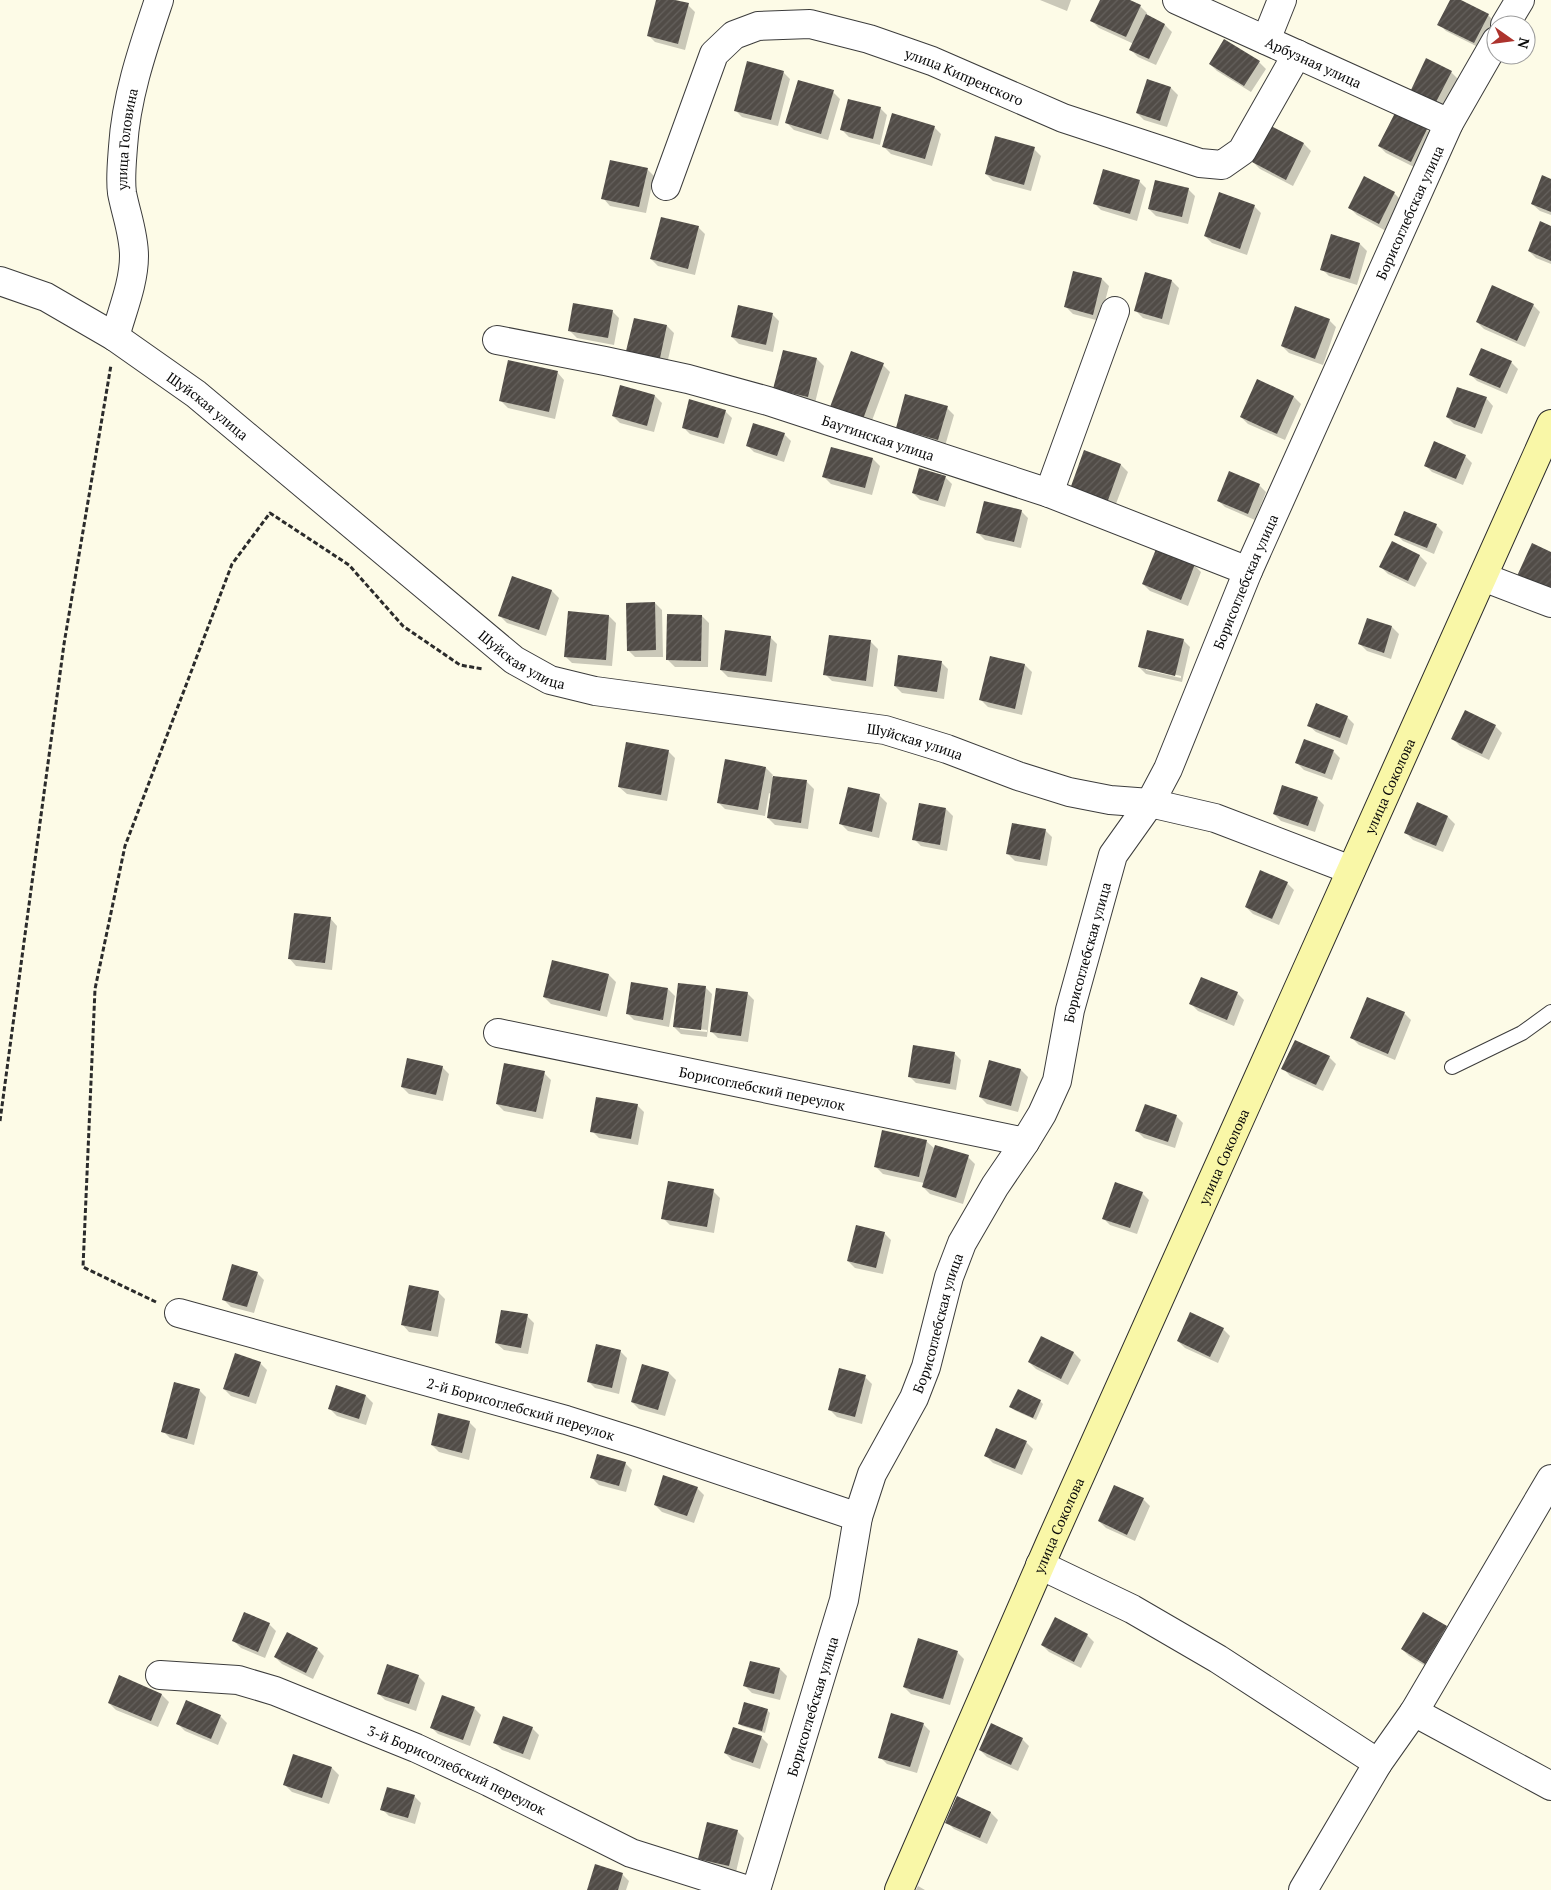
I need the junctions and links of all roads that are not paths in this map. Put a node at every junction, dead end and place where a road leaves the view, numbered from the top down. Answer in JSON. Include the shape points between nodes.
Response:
{"nodes":[{"id":1,"x":159,"y":0,"type":"edge"},
{"id":2,"x":1177,"y":0,"type":"edge"},
{"id":3,"x":1282,"y":0,"type":"edge"},
{"id":4,"x":1520,"y":0,"type":"edge"},
{"id":5,"x":1511,"y":15,"type":"edge"},
{"id":6,"x":1266,"y":40,"type":"junction"},
{"id":7,"x":1297,"y":54,"type":"junction"},
{"id":8,"x":1486,"y":58,"type":"edge"},
{"id":9,"x":1449,"y":123,"type":"junction"},
{"id":10,"x":666,"y":186,"type":"dead end"},
{"id":11,"x":0,"y":281,"type":"edge"},
{"id":12,"x":1115,"y":311,"type":"dead end"},
{"id":13,"x":115,"y":337,"type":"junction"},
{"id":14,"x":497,"y":340,"type":"dead end"},
{"id":15,"x":1551,"y":424,"type":"edge"},
{"id":16,"x":1049,"y":492,"type":"junction"},
{"id":17,"x":1248,"y":570,"type":"junction"},
{"id":18,"x":1482,"y":577,"type":"junction"},
{"id":19,"x":1551,"y":603,"type":"edge"},
{"id":20,"x":1150,"y":803,"type":"junction"},
{"id":21,"x":1351,"y":870,"type":"junction"},
{"id":22,"x":1551,"y":1012,"type":"edge"},
{"id":23,"x":498,"y":1033,"type":"dead end"},
{"id":24,"x":1452,"y":1067,"type":"dead end"},
{"id":25,"x":1025,"y":1142,"type":"junction"},
{"id":26,"x":179,"y":1313,"type":"road end"},
{"id":27,"x":1551,"y":1479,"type":"edge"},
{"id":28,"x":858,"y":1517,"type":"junction"},
{"id":29,"x":1040,"y":1564,"type":"junction"},
{"id":30,"x":160,"y":1675,"type":"dead end"},
{"id":31,"x":1414,"y":1712,"type":"junction"},
{"id":32,"x":1378,"y":1763,"type":"junction"},
{"id":33,"x":1551,"y":1786,"type":"edge"},
{"id":34,"x":748,"y":1890,"type":"edge"},
{"id":35,"x":756,"y":1890,"type":"edge"},
{"id":36,"x":899,"y":1890,"type":"edge"},
{"id":37,"x":1303,"y":1890,"type":"edge"}],
"edges":[{"from":1,"to":13,"type":"street","name":"улица Головина","via":[[129,99],[122,191],[134,257],[130,285]]},
{"from":2,"to":6,"type":"street","name":"Арбузная улица"},
{"from":3,"to":6,"type":"street"},
{"from":4,"to":5,"type":"street"},
{"from":6,"to":7,"type":"street","name":"Арбузная улица"},
{"from":7,"to":9,"type":"street","name":"Арбузная улица"},
{"from":7,"to":10,"type":"street","name":"улица Кипренского","via":[[1242,151],[1222,165],[1200,163],[1063,118],[869,39],[810,24],[758,26],[734,35],[714,54]]},
{"from":8,"to":9,"type":"street","name":"Борисоглебская улица"},
{"from":9,"to":17,"type":"street","name":"Борисоглебская улица"},
{"from":11,"to":13,"type":"street","name":"Шуйская улица","via":[[46,297]]},
{"from":12,"to":16,"type":"street"},
{"from":13,"to":20,"type":"street","name":"Шуйская улица","via":[[196,394],[514,660],[550,680],[594,691],[886,730],[1069,792]]},
{"from":14,"to":16,"type":"street","name":"Баутинская улица","via":[[606,360],[768,401]]},
{"from":15,"to":18,"type":"main road","name":"улица Соколова"},
{"from":16,"to":17,"type":"street","name":"Баутинская улица"},
{"from":17,"to":20,"type":"street","name":"Борисоглебская улица","via":[[1168,770]]},
{"from":18,"to":19,"type":"street"},
{"from":18,"to":21,"type":"main road","name":"улица Соколова"},
{"from":20,"to":21,"type":"street","name":"Шуйская улица","via":[[1215,818]]},
{"from":20,"to":25,"type":"street","name":"Борисоглебская улица","via":[[1113,855],[1070,1010],[1057,1081]]},
{"from":21,"to":29,"type":"main road","name":"улица Соколова"},
{"from":22,"to":24,"type":"lane","via":[[1522,1033]]},
{"from":23,"to":25,"type":"street","name":"Борисоглебский переулок"},
{"from":25,"to":28,"type":"street","name":"Борисоглебская улица","via":[[962,1243],[949,1277],[926,1367],[914,1398],[872,1474]]},
{"from":26,"to":28,"type":"street","name":"2-й Борисоглебский переулок","via":[[575,1423]]},
{"from":27,"to":31,"type":"street"},
{"from":28,"to":35,"type":"street","name":"Борисоглебская улица","via":[[844,1600]]},
{"from":29,"to":32,"type":"street","via":[[1132,1609],[1218,1659]]},
{"from":29,"to":36,"type":"main road","name":"улица Соколова"},
{"from":30,"to":34,"type":"street","name":"3-й Борисоглебский переулок","via":[[238,1680],[275,1691],[424,1752],[631,1853]]},
{"from":31,"to":32,"type":"street"},
{"from":31,"to":33,"type":"street"},
{"from":32,"to":37,"type":"street"}]}
